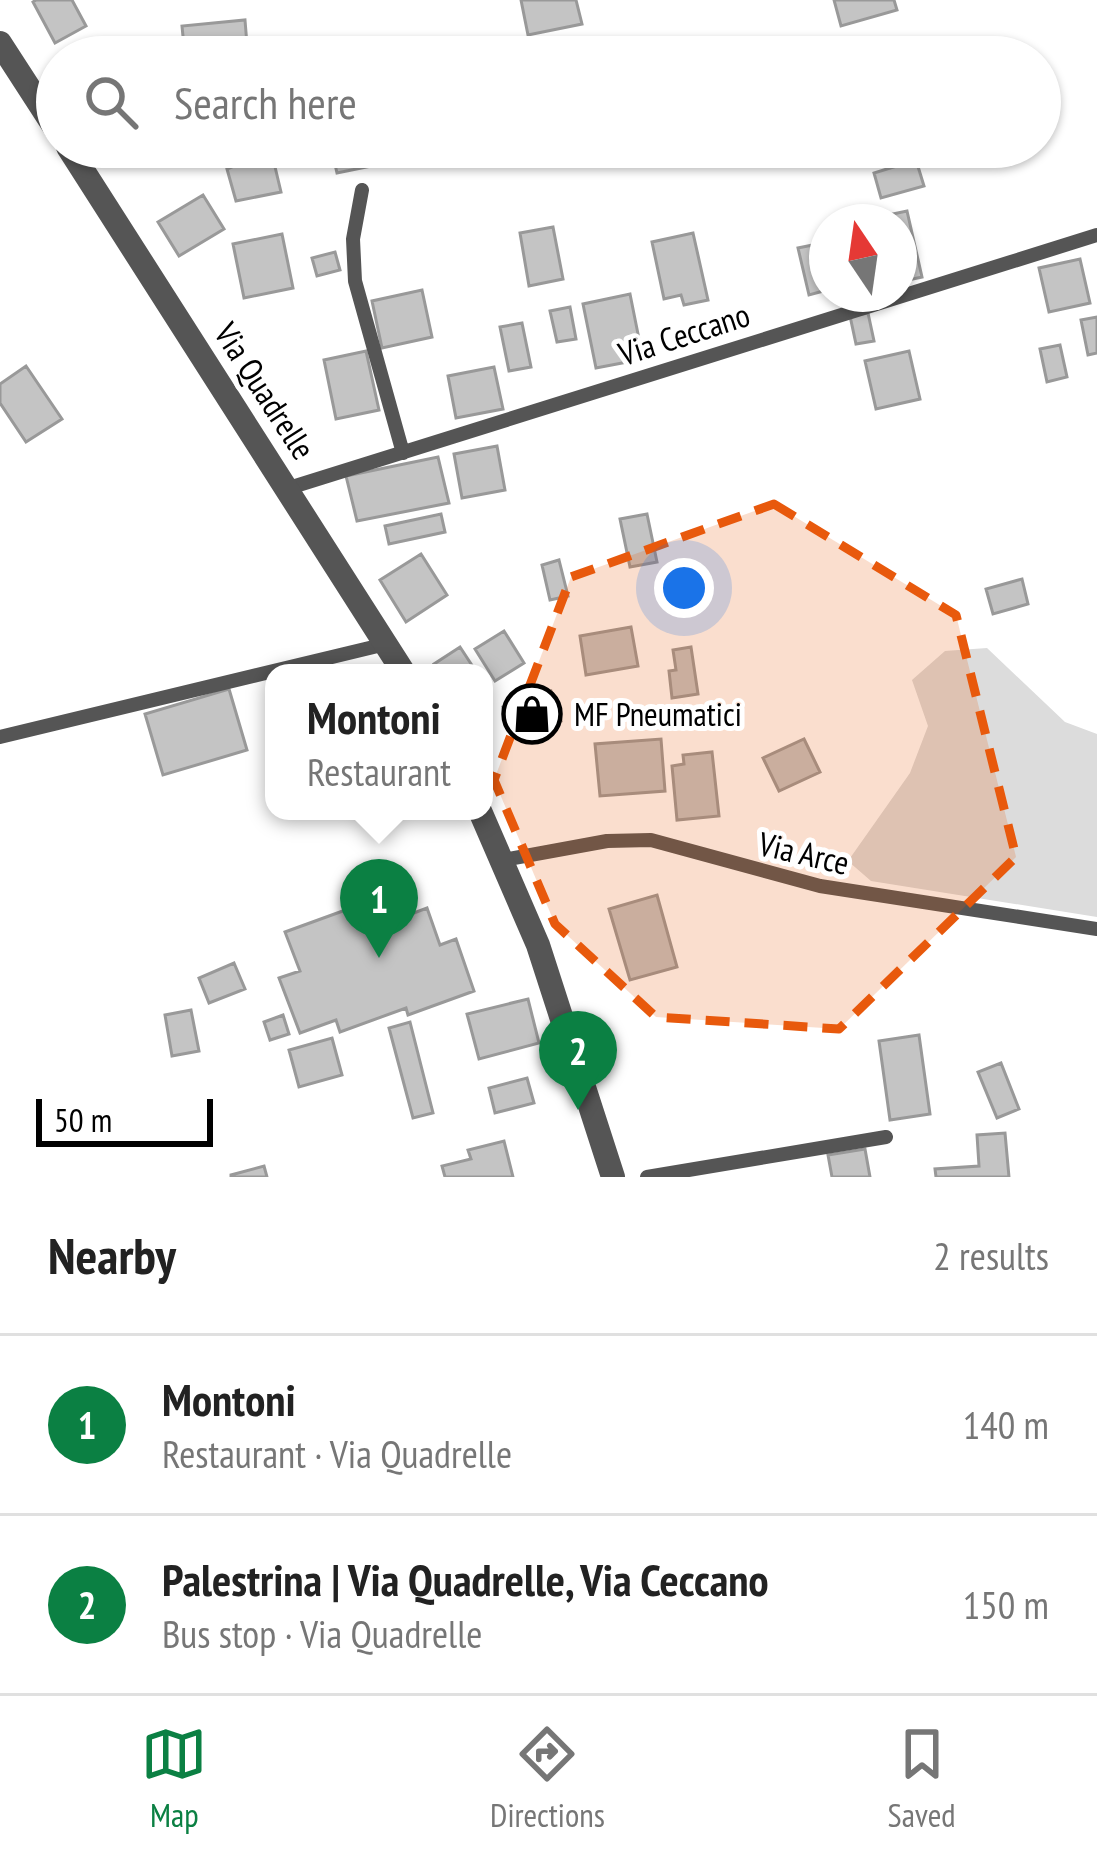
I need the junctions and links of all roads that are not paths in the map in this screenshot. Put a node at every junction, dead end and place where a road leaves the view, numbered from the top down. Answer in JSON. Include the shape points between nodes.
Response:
{"nodes":[{"id":1,"x":0,"y":43,"type":"edge"},
{"id":2,"x":36,"y":98,"type":"edge"},
{"id":3,"x":82,"y":168,"type":"edge"},
{"id":4,"x":362,"y":190,"type":"dead end"},
{"id":5,"x":1097,"y":235,"type":"edge"},
{"id":6,"x":403,"y":453,"type":"junction"},
{"id":7,"x":289,"y":488,"type":"junction"},
{"id":8,"x":386,"y":644,"type":"junction"},
{"id":9,"x":303,"y":664,"type":"edge"},
{"id":10,"x":398,"y":664,"type":"edge"},
{"id":11,"x":265,"y":673,"type":"edge"},
{"id":12,"x":0,"y":737,"type":"edge"},
{"id":13,"x":484,"y":820,"type":"edge"},
{"id":14,"x":503,"y":860,"type":"junction"},
{"id":15,"x":1097,"y":929,"type":"edge"},
{"id":16,"x":886,"y":1137,"type":"dead end"},
{"id":17,"x":613,"y":1177,"type":"edge"},
{"id":18,"x":647,"y":1177,"type":"edge"}],
"edges":[{"from":1,"to":2,"type":"street"},
{"from":3,"to":7,"type":"street","name":"Via Quadrelle"},
{"from":4,"to":6,"type":"lane","via":[[352,239],[355,280]]},
{"from":5,"to":6,"type":"lane","name":"Via Ceccano"},
{"from":6,"to":7,"type":"lane","name":"Via Ceccano"},
{"from":7,"to":8,"type":"street","name":"Via Quadrelle"},
{"from":8,"to":9,"type":"lane"},
{"from":8,"to":10,"type":"street","name":"Via Quadrelle"},
{"from":11,"to":12,"type":"lane"},
{"from":13,"to":14,"type":"street"},
{"from":14,"to":15,"type":"lane","name":"Via Arce","via":[[651,840],[820,886]]},
{"from":14,"to":17,"type":"street"},
{"from":16,"to":18,"type":"lane"}]}
